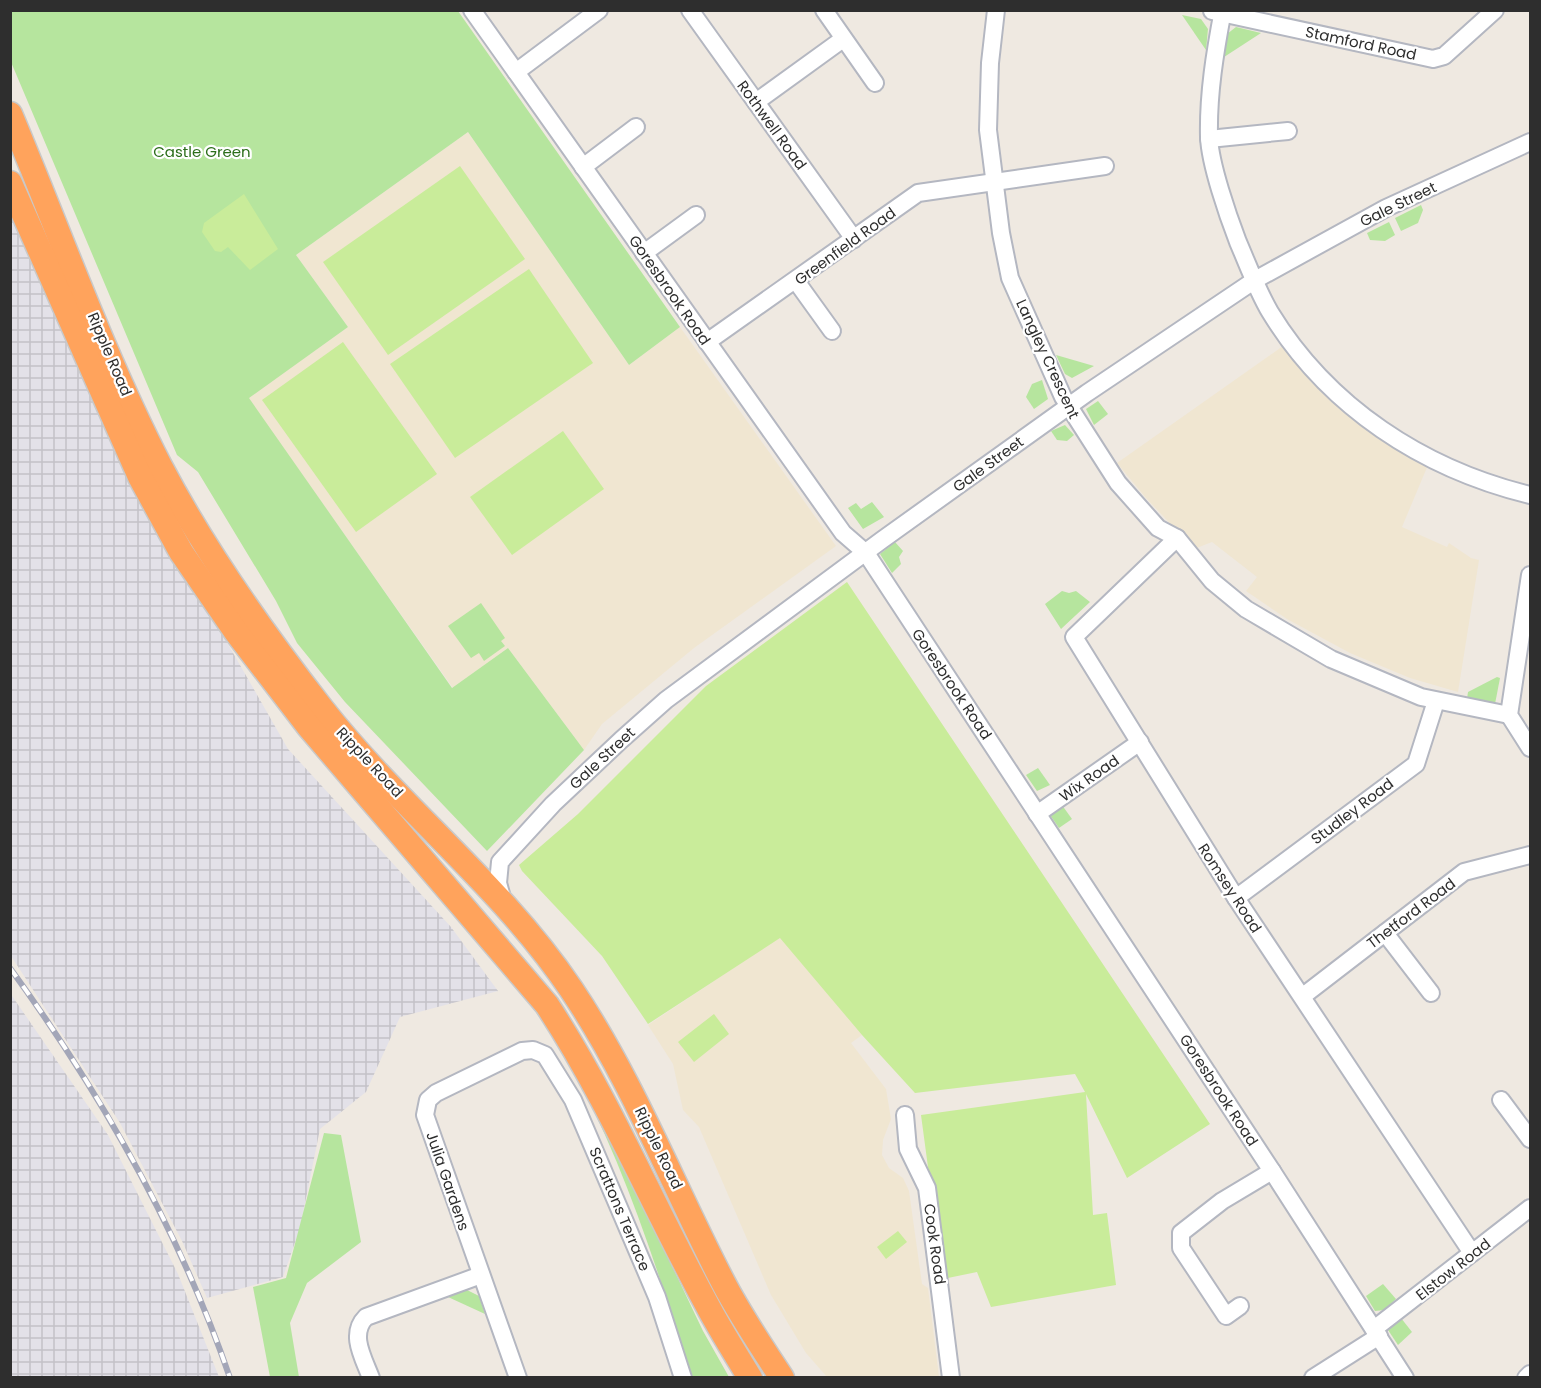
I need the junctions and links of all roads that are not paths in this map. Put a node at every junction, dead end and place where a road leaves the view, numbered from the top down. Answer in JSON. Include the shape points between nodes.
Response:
{"nodes":[{"id":1,"x":472,"y":10,"type":"edge"},
{"id":2,"x":599,"y":10,"type":"edge"},
{"id":3,"x":690,"y":10,"type":"edge"},
{"id":4,"x":824,"y":10,"type":"edge"},
{"id":5,"x":996,"y":10,"type":"edge"},
{"id":6,"x":1495,"y":10,"type":"edge"},
{"id":7,"x":1219,"y":11,"type":"edge"},
{"id":8,"x":843,"y":39,"type":"junction"},
{"id":9,"x":516,"y":72,"type":"junction"},
{"id":10,"x":875,"y":83,"type":"dead end"},
{"id":11,"x":756,"y":102,"type":"junction"},
{"id":12,"x":10,"y":114,"type":"edge"},
{"id":13,"x":636,"y":127,"type":"dead end"},
{"id":14,"x":1288,"y":131,"type":"dead end"},
{"id":15,"x":1209,"y":139,"type":"junction"},
{"id":16,"x":1530,"y":142,"type":"edge"},
{"id":17,"x":1105,"y":166,"type":"dead end"},
{"id":18,"x":583,"y":167,"type":"junction"},
{"id":19,"x":995,"y":181,"type":"junction"},
{"id":20,"x":10,"y":183,"type":"edge"},
{"id":21,"x":696,"y":215,"type":"dead end"},
{"id":22,"x":854,"y":239,"type":"junction"},
{"id":23,"x":644,"y":254,"type":"junction"},
{"id":24,"x":1255,"y":280,"type":"junction"},
{"id":25,"x":796,"y":281,"type":"junction"},
{"id":26,"x":832,"y":331,"type":"dead end"},
{"id":27,"x":707,"y":342,"type":"junction"},
{"id":28,"x":1069,"y":406,"type":"junction"},
{"id":29,"x":1530,"y":495,"type":"edge"},
{"id":30,"x":1178,"y":538,"type":"junction"},
{"id":31,"x":866,"y":553,"type":"junction"},
{"id":32,"x":1530,"y":575,"type":"edge"},
{"id":33,"x":1436,"y":701,"type":"junction"},
{"id":34,"x":1509,"y":715,"type":"junction"},
{"id":35,"x":1140,"y":742,"type":"junction"},
{"id":36,"x":1530,"y":748,"type":"edge"},
{"id":37,"x":1037,"y":814,"type":"junction"},
{"id":38,"x":1530,"y":855,"type":"edge"},
{"id":39,"x":500,"y":862,"type":"junction"},
{"id":40,"x":467,"y":864,"type":"junction"},
{"id":41,"x":1236,"y":898,"type":"junction"},
{"id":42,"x":504,"y":905,"type":"junction"},
{"id":43,"x":1385,"y":933,"type":"junction"},
{"id":44,"x":1431,"y":993,"type":"dead end"},
{"id":45,"x":1303,"y":996,"type":"junction"},
{"id":46,"x":538,"y":1051,"type":"joint"},
{"id":47,"x":1501,"y":1100,"type":"dead end"},
{"id":48,"x":905,"y":1115,"type":"dead end"},
{"id":49,"x":1530,"y":1139,"type":"edge"},
{"id":50,"x":1272,"y":1171,"type":"junction"},
{"id":51,"x":1530,"y":1208,"type":"edge"},
{"id":52,"x":1473,"y":1253,"type":"junction"},
{"id":53,"x":481,"y":1275,"type":"junction"},
{"id":54,"x":1240,"y":1306,"type":"dead end"},
{"id":55,"x":1377,"y":1332,"type":"junction"},
{"id":56,"x":1530,"y":1374,"type":"edge"},
{"id":57,"x":370,"y":1377,"type":"edge"},
{"id":58,"x":518,"y":1377,"type":"edge"},
{"id":59,"x":682,"y":1377,"type":"edge"},
{"id":60,"x":750,"y":1377,"type":"edge"},
{"id":61,"x":782,"y":1377,"type":"edge"},
{"id":62,"x":951,"y":1377,"type":"edge"},
{"id":63,"x":1313,"y":1377,"type":"edge"},
{"id":64,"x":1405,"y":1377,"type":"edge"},
{"id":65,"x":1526,"y":1377,"type":"edge"}],
"edges":[{"from":1,"to":9,"type":"street","name":"Goresbrook Road"},
{"from":2,"to":9,"type":"street"},
{"from":3,"to":11,"type":"street","name":"Rothwell Road"},
{"from":4,"to":8,"type":"street"},
{"from":5,"to":19,"type":"street","name":"Langley Crescent","via":[[988,130]]},
{"from":6,"to":7,"type":"street","name":"Stamford Road","via":[[1444,56],[1433,59]]},
{"from":7,"to":15,"type":"street"},
{"from":8,"to":10,"type":"street"},
{"from":8,"to":11,"type":"street"},
{"from":9,"to":18,"type":"street","name":"Goresbrook Road"},
{"from":11,"to":22,"type":"street","name":"Rothwell Road"},
{"from":12,"to":40,"type":"highway","name":"Ripple Road","via":[[116,370],[160,466],[211,553],[255,620],[325,713]]},
{"from":13,"to":18,"type":"street"},
{"from":14,"to":15,"type":"street"},
{"from":15,"to":24,"type":"street","via":[[1227,214]]},
{"from":16,"to":24,"type":"street","name":"Gale Street","via":[[1386,208]]},
{"from":17,"to":19,"type":"street","name":"Greenfield Road"},
{"from":18,"to":23,"type":"street","name":"Goresbrook Road"},
{"from":19,"to":22,"type":"street","name":"Greenfield Road","via":[[918,193]]},
{"from":19,"to":28,"type":"street","name":"Langley Crescent","via":[[1010,278]]},
{"from":20,"to":60,"type":"highway","name":"Ripple Road","via":[[140,477],[182,552],[236,632],[309,727],[547,1005],[622,1136],[706,1304]]},
{"from":21,"to":23,"type":"street"},
{"from":22,"to":25,"type":"street","name":"Greenfield Road"},
{"from":23,"to":27,"type":"street","name":"Goresbrook Road"},
{"from":24,"to":28,"type":"street","name":"Gale Street"},
{"from":24,"to":29,"type":"street","via":[[1269,311],[1294,348],[1329,387],[1368,421],[1439,464]]},
{"from":25,"to":26,"type":"street"},
{"from":25,"to":27,"type":"street","name":"Greenfield Road"},
{"from":27,"to":31,"type":"street","name":"Goresbrook Road","via":[[843,533]]},
{"from":28,"to":30,"type":"street","name":"Langley Crescent","via":[[1118,483],[1158,528]]},
{"from":28,"to":31,"type":"street","name":"Gale Street"},
{"from":30,"to":33,"type":"street","name":"Langley Crescent","via":[[1212,581],[1246,609],[1331,659]]},
{"from":30,"to":35,"type":"street","name":"Romsey Road","via":[[1074,637]]},
{"from":31,"to":37,"type":"street","name":"Goresbrook Road"},
{"from":31,"to":39,"type":"street","name":"Gale Street","via":[[666,700],[561,797]]},
{"from":32,"to":34,"type":"street"},
{"from":33,"to":34,"type":"street","name":"Langley Crescent"},
{"from":33,"to":41,"type":"street","name":"Studley Road","via":[[1416,764]]},
{"from":34,"to":36,"type":"street"},
{"from":35,"to":37,"type":"street","name":"Wix Road"},
{"from":35,"to":41,"type":"street","name":"Romsey Road"},
{"from":37,"to":50,"type":"street","name":"Goresbrook Road"},
{"from":38,"to":43,"type":"street","name":"Thetford Road","via":[[1464,872]]},
{"from":39,"to":40,"type":"street"},
{"from":39,"to":42,"type":"street","via":[[498,883]]},
{"from":40,"to":42,"type":"highway","name":"Ripple Road"},
{"from":41,"to":45,"type":"street","name":"Romsey Road"},
{"from":42,"to":61,"type":"highway","name":"Ripple Road","via":[[592,1022],[634,1095],[723,1282]]},
{"from":43,"to":44,"type":"street"},
{"from":43,"to":45,"type":"street","name":"Thetford Road"},
{"from":45,"to":52,"type":"street","name":"Romsey Road"},
{"from":46,"to":53,"type":"street","name":"Julia Gardens","via":[[522,1052],[436,1093],[425,1108]]},
{"from":46,"to":59,"type":"street","name":"Scrattons Terrace","via":[[560,1075],[577,1110],[657,1297]]},
{"from":47,"to":49,"type":"street"},
{"from":48,"to":62,"type":"street","name":"Cook Road","via":[[908,1149],[927,1188]]},
{"from":50,"to":54,"type":"street","via":[[1222,1201],[1181,1233],[1181,1248],[1226,1316]]},
{"from":50,"to":55,"type":"street","name":"Goresbrook Road"},
{"from":51,"to":52,"type":"street","name":"Elstow Road"},
{"from":52,"to":55,"type":"street","name":"Elstow Road"},
{"from":53,"to":57,"type":"street","via":[[366,1317],[358,1324],[356,1337]]},
{"from":53,"to":58,"type":"street","name":"Julia Gardens"},
{"from":55,"to":63,"type":"street","name":"Elstow Road"},
{"from":55,"to":64,"type":"street","name":"Goresbrook Road"},
{"from":56,"to":65,"type":"street"}]}
